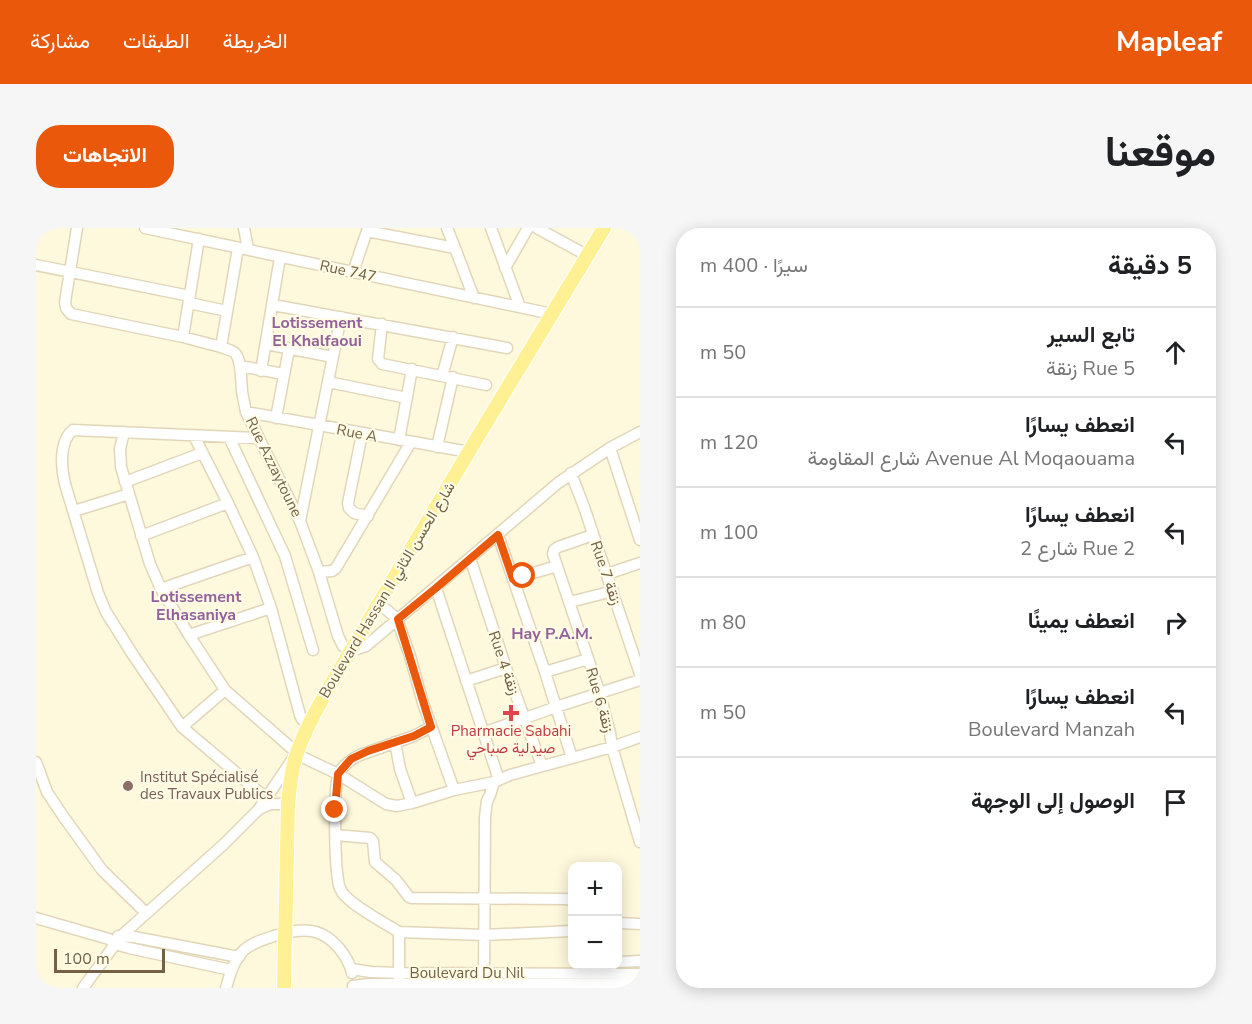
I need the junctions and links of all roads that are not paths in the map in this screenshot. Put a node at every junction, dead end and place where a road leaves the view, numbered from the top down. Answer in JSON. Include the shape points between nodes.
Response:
{"nodes":[{"id":1,"x":77,"y":228,"type":"edge"},
{"id":2,"x":145,"y":228,"type":"edge"},
{"id":3,"x":203,"y":228,"type":"edge"},
{"id":4,"x":244,"y":228,"type":"edge"},
{"id":5,"x":409,"y":228,"type":"edge"},
{"id":6,"x":447,"y":228,"type":"edge"},
{"id":7,"x":491,"y":228,"type":"edge"},
{"id":8,"x":528,"y":228,"type":"edge"},
{"id":9,"x":537,"y":228,"type":"edge"},
{"id":10,"x":604,"y":228,"type":"edge"},
{"id":11,"x":364,"y":229,"type":"edge"},
{"id":12,"x":202,"y":240,"type":"junction"},
{"id":13,"x":414,"y":241,"type":"junction"},
{"id":14,"x":455,"y":248,"type":"junction"},
{"id":15,"x":243,"y":249,"type":"junction"},
{"id":16,"x":280,"y":256,"type":"junction"},
{"id":17,"x":588,"y":256,"type":"junction"},
{"id":18,"x":36,"y":265,"type":"edge"},
{"id":19,"x":505,"y":268,"type":"junction"},
{"id":20,"x":70,"y":272,"type":"junction"},
{"id":21,"x":353,"y":272,"type":"junction"},
{"id":22,"x":474,"y":298,"type":"junction"},
{"id":23,"x":189,"y":299,"type":"junction"},
{"id":24,"x":273,"y":304,"type":"junction"},
{"id":25,"x":520,"y":307,"type":"junction"},
{"id":26,"x":227,"y":311,"type":"junction"},
{"id":27,"x":552,"y":314,"type":"junction"},
{"id":28,"x":340,"y":317,"type":"junction"},
{"id":29,"x":382,"y":324,"type":"junction"},
{"id":30,"x":183,"y":337,"type":"junction"},
{"id":31,"x":453,"y":337,"type":"junction"},
{"id":32,"x":266,"y":344,"type":"junction"},
{"id":33,"x":221,"y":347,"type":"junction"},
{"id":34,"x":507,"y":348,"type":"dead end"},
{"id":35,"x":289,"y":349,"type":"junction"},
{"id":36,"x":333,"y":357,"type":"junction"},
{"id":37,"x":240,"y":366,"type":"junction"},
{"id":38,"x":412,"y":369,"type":"junction"},
{"id":39,"x":261,"y":370,"type":"junction"},
{"id":40,"x":284,"y":374,"type":"junction"},
{"id":41,"x":448,"y":376,"type":"junction"},
{"id":42,"x":328,"y":382,"type":"junction"},
{"id":43,"x":486,"y":385,"type":"dead end"},
{"id":44,"x":407,"y":398,"type":"junction"},
{"id":45,"x":246,"y":412,"type":"junction"},
{"id":46,"x":276,"y":418,"type":"junction"},
{"id":47,"x":319,"y":425,"type":"junction"},
{"id":48,"x":124,"y":432,"type":"junction"},
{"id":49,"x":640,"y":432,"type":"edge"},
{"id":50,"x":362,"y":434,"type":"junction"},
{"id":51,"x":194,"y":436,"type":"junction"},
{"id":52,"x":230,"y":436,"type":"junction"},
{"id":53,"x":258,"y":438,"type":"junction"},
{"id":54,"x":399,"y":440,"type":"junction"},
{"id":55,"x":411,"y":442,"type":"junction"},
{"id":56,"x":437,"y":447,"type":"junction"},
{"id":57,"x":610,"y":448,"type":"junction"},
{"id":58,"x":469,"y":452,"type":"junction"},
{"id":59,"x":202,"y":453,"type":"junction"},
{"id":60,"x":571,"y":473,"type":"junction"},
{"id":61,"x":125,"y":482,"type":"junction"},
{"id":62,"x":129,"y":494,"type":"junction"},
{"id":63,"x":228,"y":503,"type":"junction"},
{"id":64,"x":74,"y":511,"type":"junction"},
{"id":65,"x":368,"y":516,"type":"junction"},
{"id":66,"x":637,"y":518,"type":"edge"},
{"id":67,"x":300,"y":521,"type":"junction"},
{"id":68,"x":498,"y":535,"type":"junction"},
{"id":69,"x":593,"y":535,"type":"junction"},
{"id":70,"x":141,"y":536,"type":"junction"},
{"id":71,"x":640,"y":540,"type":"edge"},
{"id":72,"x":253,"y":557,"type":"junction"},
{"id":73,"x":471,"y":558,"type":"junction"},
{"id":74,"x":640,"y":563,"type":"edge"},
{"id":75,"x":557,"y":566,"type":"junction"},
{"id":76,"x":319,"y":572,"type":"junction"},
{"id":77,"x":607,"y":574,"type":"junction"},
{"id":78,"x":513,"y":579,"type":"junction"},
{"id":79,"x":161,"y":588,"type":"junction"},
{"id":80,"x":436,"y":588,"type":"junction"},
{"id":81,"x":613,"y":591,"type":"junction"},
{"id":82,"x":380,"y":603,"type":"junction"},
{"id":83,"x":570,"y":603,"type":"junction"},
{"id":84,"x":271,"y":608,"type":"junction"},
{"id":85,"x":398,"y":619,"type":"junction"},
{"id":86,"x":640,"y":633,"type":"edge"},
{"id":87,"x":189,"y":636,"type":"junction"},
{"id":88,"x":628,"y":637,"type":"junction"},
{"id":89,"x":314,"y":650,"type":"dead end"},
{"id":90,"x":351,"y":651,"type":"junction"},
{"id":91,"x":588,"y":659,"type":"junction"},
{"id":92,"x":506,"y":668,"type":"junction"},
{"id":93,"x":545,"y":672,"type":"junction"},
{"id":94,"x":640,"y":674,"type":"edge"},
{"id":95,"x":640,"y":680,"type":"edge"},
{"id":96,"x":466,"y":681,"type":"junction"},
{"id":97,"x":225,"y":690,"type":"junction"},
{"id":98,"x":600,"y":694,"type":"junction"},
{"id":99,"x":556,"y":707,"type":"junction"},
{"id":100,"x":524,"y":719,"type":"junction"},
{"id":101,"x":309,"y":724,"type":"junction"},
{"id":102,"x":182,"y":727,"type":"junction"},
{"id":103,"x":431,"y":727,"type":"junction"},
{"id":104,"x":483,"y":733,"type":"junction"},
{"id":105,"x":640,"y":737,"type":"edge"},
{"id":106,"x":395,"y":742,"type":"junction"},
{"id":107,"x":612,"y":747,"type":"junction"},
{"id":108,"x":297,"y":753,"type":"junction"},
{"id":109,"x":572,"y":758,"type":"junction"},
{"id":110,"x":36,"y":762,"type":"edge"},
{"id":111,"x":542,"y":766,"type":"junction"},
{"id":112,"x":338,"y":774,"type":"junction"},
{"id":113,"x":496,"y":781,"type":"junction"},
{"id":114,"x":479,"y":785,"type":"junction"},
{"id":115,"x":454,"y":790,"type":"junction"},
{"id":116,"x":266,"y":798,"type":"junction"},
{"id":117,"x":487,"y":801,"type":"junction"},
{"id":118,"x":412,"y":803,"type":"junction"},
{"id":119,"x":288,"y":804,"type":"junction"},
{"id":120,"x":259,"y":809,"type":"junction"},
{"id":121,"x":336,"y":836,"type":"junction"},
{"id":122,"x":640,"y":842,"type":"edge"},
{"id":123,"x":485,"y":899,"type":"junction"},
{"id":124,"x":568,"y":900,"type":"edge"},
{"id":125,"x":146,"y":914,"type":"junction"},
{"id":126,"x":36,"y":920,"type":"edge"},
{"id":127,"x":622,"y":923,"type":"edge"},
{"id":128,"x":640,"y":924,"type":"edge"},
{"id":129,"x":568,"y":931,"type":"edge"},
{"id":130,"x":399,"y":932,"type":"junction"},
{"id":131,"x":285,"y":933,"type":"junction"},
{"id":132,"x":484,"y":935,"type":"junction"},
{"id":133,"x":115,"y":940,"type":"junction"},
{"id":134,"x":239,"y":957,"type":"junction"},
{"id":135,"x":640,"y":961,"type":"edge"},
{"id":136,"x":622,"y":962,"type":"edge"},
{"id":137,"x":351,"y":969,"type":"junction"},
{"id":138,"x":231,"y":970,"type":"junction"},
{"id":139,"x":640,"y":974,"type":"edge"},
{"id":140,"x":484,"y":981,"type":"edge"},
{"id":141,"x":399,"y":982,"type":"edge"},
{"id":142,"x":586,"y":982,"type":"edge"},
{"id":143,"x":36,"y":983,"type":"edge"},
{"id":144,"x":640,"y":984,"type":"edge"},
{"id":145,"x":352,"y":987,"type":"edge"},
{"id":146,"x":39,"y":988,"type":"edge"},
{"id":147,"x":83,"y":988,"type":"edge"},
{"id":148,"x":226,"y":988,"type":"edge"},
{"id":149,"x":284,"y":988,"type":"edge"}],
"edges":[{"from":1,"to":20,"type":"street"},
{"from":2,"to":12,"type":"street","name":"Rue 747"},
{"from":3,"to":12,"type":"street"},
{"from":4,"to":15,"type":"street"},
{"from":5,"to":13,"type":"street"},
{"from":6,"to":14,"type":"street"},
{"from":7,"to":19,"type":"street"},
{"from":8,"to":19,"type":"street"},
{"from":9,"to":17,"type":"street"},
{"from":10,"to":17,"type":"main road","name":"Boulevard Hassan II شارع الحسن الثاني"},
{"from":11,"to":13,"type":"street"},
{"from":11,"to":21,"type":"street"},
{"from":12,"to":15,"type":"street","name":"Rue 747"},
{"from":12,"to":23,"type":"street"},
{"from":13,"to":14,"type":"street"},
{"from":14,"to":22,"type":"street"},
{"from":15,"to":16,"type":"street","name":"Rue 747"},
{"from":15,"to":26,"type":"street"},
{"from":16,"to":21,"type":"street","name":"Rue 747"},
{"from":16,"to":24,"type":"street"},
{"from":17,"to":27,"type":"main road","name":"Boulevard Hassan II شارع الحسن الثاني"},
{"from":18,"to":20,"type":"street"},
{"from":19,"to":25,"type":"street"},
{"from":20,"to":23,"type":"street"},
{"from":20,"to":30,"type":"street","via":[[65,302],[71,314]]},
{"from":21,"to":22,"type":"street","name":"Rue 747"},
{"from":22,"to":25,"type":"street","name":"Rue 747"},
{"from":23,"to":26,"type":"street"},
{"from":23,"to":30,"type":"street"},
{"from":24,"to":28,"type":"street"},
{"from":24,"to":32,"type":"street"},
{"from":25,"to":27,"type":"street","name":"Rue 747"},
{"from":26,"to":33,"type":"street"},
{"from":27,"to":58,"type":"main road","name":"Boulevard Hassan II شارع الحسن الثاني"},
{"from":28,"to":29,"type":"street"},
{"from":28,"to":36,"type":"street"},
{"from":29,"to":31,"type":"street"},
{"from":29,"to":38,"type":"street","via":[[378,360]]},
{"from":30,"to":33,"type":"street"},
{"from":31,"to":34,"type":"street"},
{"from":31,"to":41,"type":"street"},
{"from":32,"to":35,"type":"street"},
{"from":32,"to":39,"type":"street"},
{"from":33,"to":37,"type":"street","via":[[235,354]]},
{"from":35,"to":36,"type":"street"},
{"from":35,"to":40,"type":"street"},
{"from":36,"to":42,"type":"street"},
{"from":37,"to":39,"type":"street"},
{"from":37,"to":45,"type":"street","name":"Rue Azzaytoune"},
{"from":38,"to":41,"type":"street"},
{"from":38,"to":44,"type":"street"},
{"from":39,"to":40,"type":"street"},
{"from":40,"to":46,"type":"street"},
{"from":41,"to":43,"type":"street"},
{"from":41,"to":56,"type":"street"},
{"from":42,"to":44,"type":"street"},
{"from":42,"to":47,"type":"street"},
{"from":44,"to":54,"type":"street"},
{"from":45,"to":46,"type":"street","name":"Rue A"},
{"from":45,"to":53,"type":"street","name":"Rue Azzaytoune"},
{"from":46,"to":47,"type":"street","name":"Rue A"},
{"from":47,"to":50,"type":"street","name":"Rue A"},
{"from":47,"to":67,"type":"street"},
{"from":48,"to":51,"type":"street"},
{"from":48,"to":61,"type":"street","via":[[120,459]]},
{"from":48,"to":64,"type":"street","via":[[74,430],[67,436],[62,471]]},
{"from":49,"to":57,"type":"street"},
{"from":50,"to":54,"type":"street","name":"Rue A"},
{"from":50,"to":65,"type":"street","via":[[348,503],[354,513]]},
{"from":51,"to":52,"type":"street"},
{"from":51,"to":59,"type":"street"},
{"from":52,"to":53,"type":"street"},
{"from":52,"to":89,"type":"street","via":[[285,556]]},
{"from":53,"to":67,"type":"street","name":"Rue Azzaytoune"},
{"from":54,"to":55,"type":"street","name":"Rue A"},
{"from":55,"to":56,"type":"street","name":"Rue A"},
{"from":55,"to":65,"type":"street"},
{"from":56,"to":58,"type":"street","name":"Rue A"},
{"from":57,"to":60,"type":"street"},
{"from":57,"to":66,"type":"street"},
{"from":58,"to":82,"type":"main road","name":"Boulevard Hassan II شارع الحسن الثاني"},
{"from":59,"to":61,"type":"street"},
{"from":59,"to":63,"type":"street"},
{"from":60,"to":68,"type":"street"},
{"from":60,"to":69,"type":"street","name":"Rue 7 زنقة"},
{"from":61,"to":62,"type":"street"},
{"from":62,"to":64,"type":"street"},
{"from":62,"to":70,"type":"street"},
{"from":63,"to":70,"type":"street"},
{"from":63,"to":72,"type":"street"},
{"from":64,"to":102,"type":"street","via":[[106,612]]},
{"from":65,"to":76,"type":"street","via":[[336,568]]},
{"from":66,"to":71,"type":"street"},
{"from":67,"to":76,"type":"street","name":"Rue Azzaytoune"},
{"from":68,"to":73,"type":"street"},
{"from":68,"to":78,"type":"street"},
{"from":69,"to":75,"type":"street","name":"Rue 6 زنقة","via":[[558,547],[553,552]]},
{"from":69,"to":77,"type":"street","name":"Rue 7 زنقة"},
{"from":70,"to":79,"type":"street"},
{"from":72,"to":79,"type":"street"},
{"from":72,"to":84,"type":"street"},
{"from":73,"to":80,"type":"street"},
{"from":73,"to":92,"type":"street","name":"Rue 4 زنقة"},
{"from":74,"to":77,"type":"street"},
{"from":75,"to":78,"type":"street"},
{"from":75,"to":83,"type":"street","name":"Rue 6 زنقة"},
{"from":76,"to":90,"type":"street","name":"Rue Azzaytoune","via":[[338,636]]},
{"from":77,"to":81,"type":"street","name":"Rue 7 زنقة"},
{"from":78,"to":93,"type":"street"},
{"from":79,"to":87,"type":"street"},
{"from":80,"to":85,"type":"street"},
{"from":80,"to":96,"type":"street"},
{"from":81,"to":83,"type":"street"},
{"from":81,"to":88,"type":"street","name":"Rue 7 زنقة"},
{"from":82,"to":85,"type":"street"},
{"from":82,"to":90,"type":"main road","name":"Boulevard Hassan II شارع الحسن الثاني"},
{"from":83,"to":91,"type":"street","name":"Rue 6 زنقة"},
{"from":84,"to":87,"type":"street"},
{"from":84,"to":101,"type":"street","via":[[300,715]]},
{"from":85,"to":90,"type":"street","via":[[366,646]]},
{"from":85,"to":103,"type":"street"},
{"from":86,"to":88,"type":"street"},
{"from":87,"to":97,"type":"street"},
{"from":88,"to":94,"type":"street","name":"Rue 7 زنقة"},
{"from":90,"to":101,"type":"main road","name":"Boulevard Hassan II شارع الحسن الثاني"},
{"from":91,"to":93,"type":"street"},
{"from":91,"to":98,"type":"street","name":"Rue 6 زنقة"},
{"from":92,"to":96,"type":"street"},
{"from":92,"to":100,"type":"street","name":"Rue 4 زنقة"},
{"from":93,"to":99,"type":"street"},
{"from":95,"to":98,"type":"street"},
{"from":96,"to":104,"type":"street"},
{"from":97,"to":102,"type":"street"},
{"from":97,"to":108,"type":"street"},
{"from":98,"to":99,"type":"street"},
{"from":98,"to":107,"type":"street","name":"Rue 6 زنقة"},
{"from":99,"to":100,"type":"street"},
{"from":99,"to":109,"type":"street"},
{"from":100,"to":104,"type":"street"},
{"from":100,"to":111,"type":"street","name":"Rue 4 زنقة"},
{"from":101,"to":108,"type":"main road","name":"Boulevard Hassan II شارع الحسن الثاني"},
{"from":102,"to":116,"type":"street"},
{"from":103,"to":106,"type":"street"},
{"from":103,"to":115,"type":"street"},
{"from":104,"to":113,"type":"street"},
{"from":105,"to":107,"type":"street"},
{"from":106,"to":112,"type":"street","via":[[351,759]]},
{"from":106,"to":118,"type":"street"},
{"from":107,"to":109,"type":"street"},
{"from":107,"to":122,"type":"street","name":"Rue 6 زنقة"},
{"from":108,"to":112,"type":"street"},
{"from":108,"to":116,"type":"street"},
{"from":108,"to":119,"type":"main road","name":"Boulevard Hassan II شارع الحسن الثاني"},
{"from":109,"to":111,"type":"street"},
{"from":110,"to":125,"type":"street","via":[[47,792],[74,832],[102,870]]},
{"from":111,"to":113,"type":"street"},
{"from":112,"to":118,"type":"street","via":[[386,804]]},
{"from":112,"to":121,"type":"street"},
{"from":113,"to":114,"type":"street"},
{"from":113,"to":117,"type":"street"},
{"from":114,"to":115,"type":"street"},
{"from":114,"to":117,"type":"street"},
{"from":115,"to":118,"type":"street"},
{"from":116,"to":120,"type":"street"},
{"from":117,"to":123,"type":"street"},
{"from":119,"to":120,"type":"street"},
{"from":119,"to":131,"type":"main road","name":"Boulevard Hassan II شارع الحسن الثاني"},
{"from":120,"to":125,"type":"street"},
{"from":121,"to":123,"type":"street","via":[[370,838],[375,862],[409,897]]},
{"from":121,"to":130,"type":"street","via":[[338,878],[343,894]]},
{"from":123,"to":124,"type":"street"},
{"from":123,"to":132,"type":"street"},
{"from":125,"to":133,"type":"street"},
{"from":126,"to":133,"type":"street"},
{"from":127,"to":128,"type":"street"},
{"from":129,"to":132,"type":"street"},
{"from":130,"to":132,"type":"street"},
{"from":130,"to":141,"type":"street"},
{"from":131,"to":134,"type":"street","via":[[255,943]]},
{"from":131,"to":137,"type":"street","via":[[317,932],[335,945]]},
{"from":131,"to":149,"type":"main road","name":"Boulevard Hassan II شارع الحسن الثاني"},
{"from":132,"to":140,"type":"street"},
{"from":133,"to":134,"type":"street"},
{"from":133,"to":138,"type":"street"},
{"from":133,"to":147,"type":"street"},
{"from":134,"to":138,"type":"street"},
{"from":135,"to":136,"type":"street"},
{"from":137,"to":141,"type":"street","name":"Boulevard Du Nil"},
{"from":137,"to":145,"type":"street"},
{"from":138,"to":148,"type":"street"},
{"from":139,"to":142,"type":"street","name":"Boulevard Du Nil"},
{"from":140,"to":141,"type":"street","name":"Boulevard Du Nil"},
{"from":140,"to":142,"type":"street","name":"Boulevard Du Nil"},
{"from":141,"to":145,"type":"street","name":"Boulevard Du Nil"},
{"from":142,"to":144,"type":"street","name":"Boulevard Du Nil"},
{"from":143,"to":146,"type":"street"}]}
